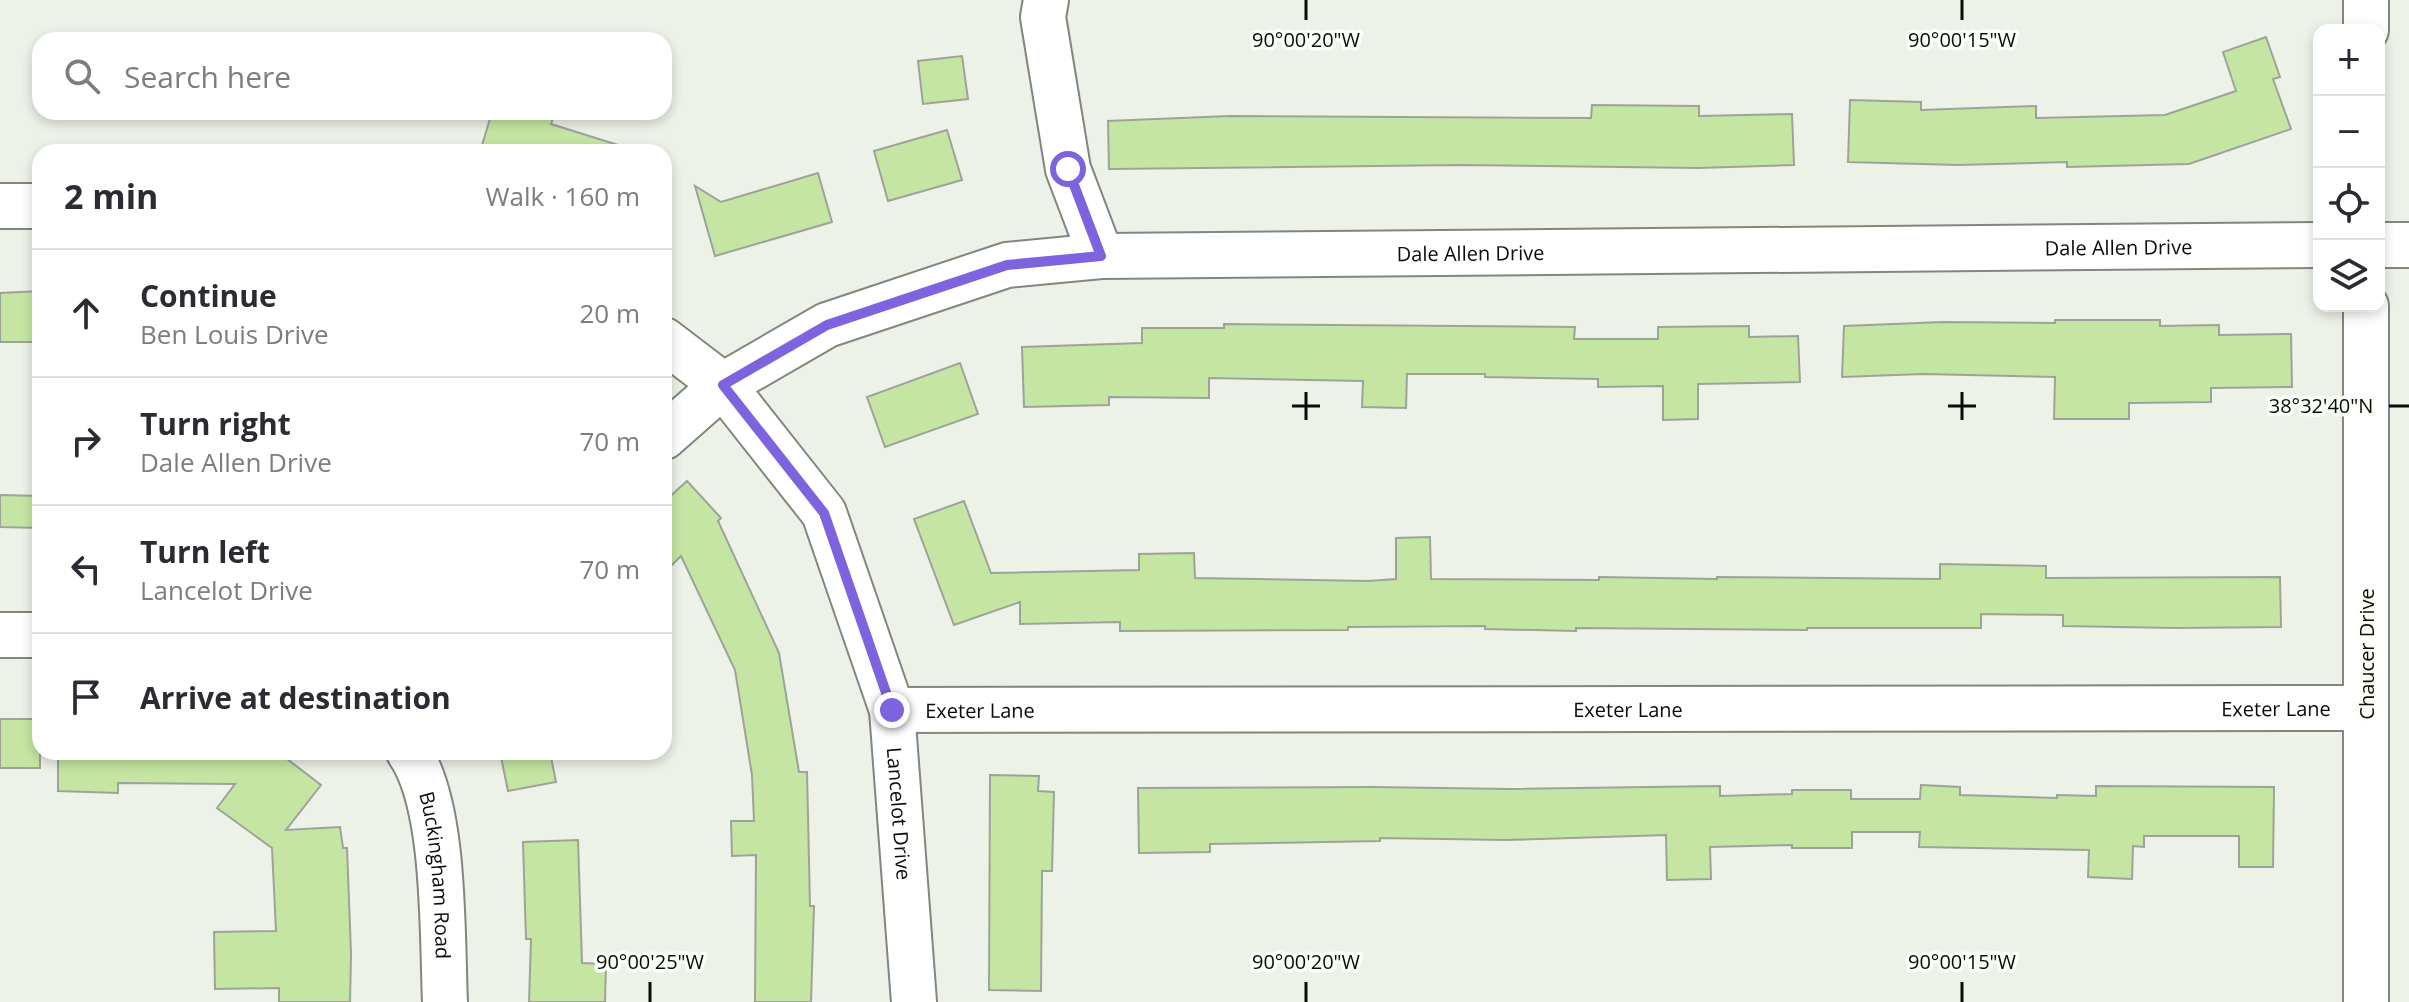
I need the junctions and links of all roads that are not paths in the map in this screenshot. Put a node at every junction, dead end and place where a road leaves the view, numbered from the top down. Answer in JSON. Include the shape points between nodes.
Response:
{"nodes":[{"id":1,"x":1046,"y":0,"type":"edge"},
{"id":2,"x":2366,"y":0,"type":"edge"},
{"id":3,"x":2366,"y":24,"type":"edge"},
{"id":4,"x":0,"y":206,"type":"edge"},
{"id":5,"x":32,"y":206,"type":"edge"},
{"id":6,"x":2313,"y":245,"type":"edge"},
{"id":7,"x":2385,"y":245,"type":"edge"},
{"id":8,"x":2409,"y":245,"type":"edge"},
{"id":9,"x":1101,"y":256,"type":"junction"},
{"id":10,"x":2366,"y":312,"type":"edge"},
{"id":11,"x":672,"y":346,"type":"edge"},
{"id":12,"x":723,"y":385,"type":"junction"},
{"id":13,"x":672,"y":430,"type":"edge"},
{"id":14,"x":0,"y":635,"type":"edge"},
{"id":15,"x":32,"y":635,"type":"edge"},
{"id":16,"x":2366,"y":708,"type":"junction"},
{"id":17,"x":892,"y":710,"type":"junction"},
{"id":18,"x":414,"y":760,"type":"edge"},
{"id":19,"x":445,"y":1002,"type":"edge"},
{"id":20,"x":914,"y":1002,"type":"edge"},
{"id":21,"x":2366,"y":1002,"type":"edge"}],
"edges":[{"from":1,"to":9,"type":"street","via":[[1043,17],[1068,169]]},
{"from":2,"to":3,"type":"street"},
{"from":4,"to":5,"type":"street"},
{"from":6,"to":9,"type":"street","name":"Dale Allen Drive"},
{"from":7,"to":8,"type":"street"},
{"from":9,"to":12,"type":"street","name":"Dale Allen Drive","via":[[1007,265],[827,325]]},
{"from":10,"to":16,"type":"street","name":"Chaucer Drive"},
{"from":11,"to":12,"type":"street"},
{"from":12,"to":13,"type":"street","name":"Dale Allen Drive"},
{"from":12,"to":17,"type":"street","name":"Lancelot Drive","via":[[824,513]]},
{"from":14,"to":15,"type":"street"},
{"from":16,"to":17,"type":"street","name":"Exeter Lane"},
{"from":16,"to":21,"type":"street","name":"Chaucer Drive"},
{"from":17,"to":20,"type":"street","name":"Lancelot Drive"},
{"from":18,"to":19,"type":"street","name":"Buckingham Road","via":[[438,846]]}]}
